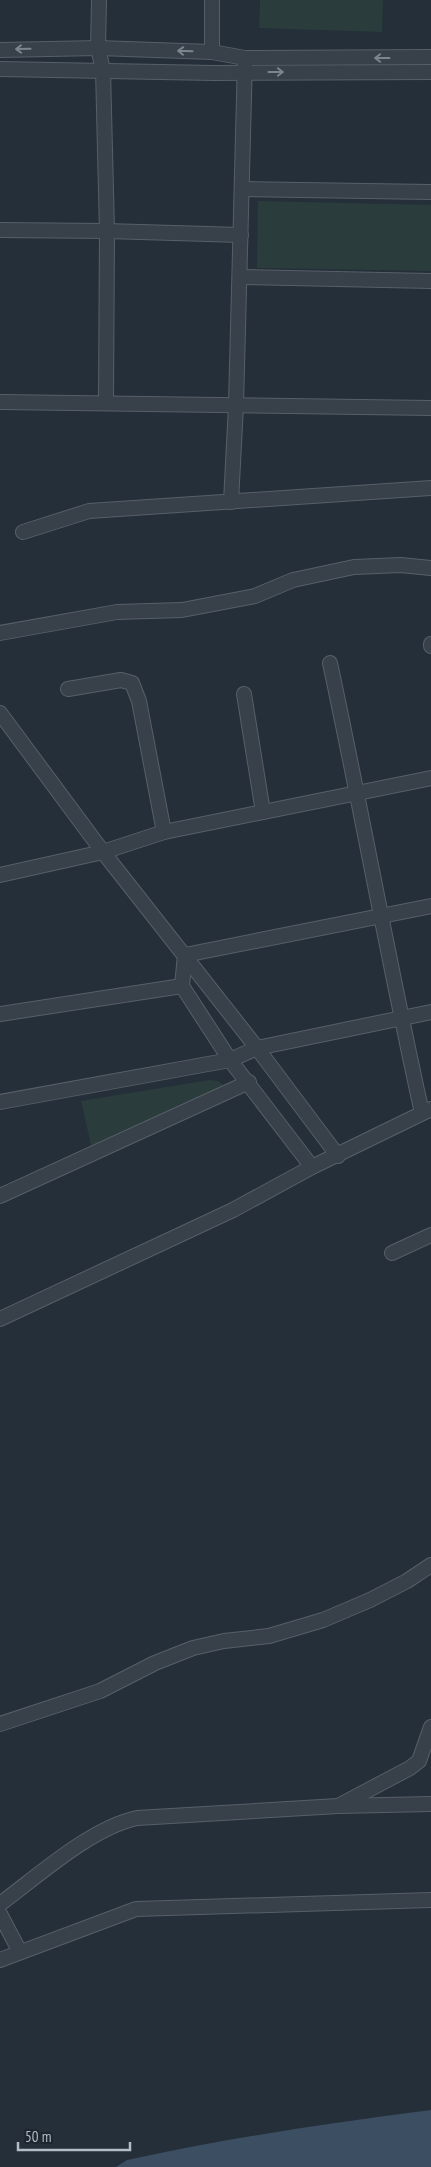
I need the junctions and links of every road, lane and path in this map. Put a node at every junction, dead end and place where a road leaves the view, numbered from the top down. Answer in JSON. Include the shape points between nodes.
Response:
{"nodes":[{"id":1,"x":99,"y":0,"type":"edge"},
{"id":2,"x":212,"y":0,"type":"edge"},
{"id":3,"x":98,"y":48,"type":"junction"},
{"id":4,"x":0,"y":50,"type":"edge"},
{"id":5,"x":212,"y":52,"type":"junction"},
{"id":6,"x":431,"y":57,"type":"edge"},
{"id":7,"x":244,"y":58,"type":"junction"},
{"id":8,"x":0,"y":69,"type":"edge"},
{"id":9,"x":103,"y":70,"type":"junction"},
{"id":10,"x":431,"y":72,"type":"edge"},
{"id":11,"x":244,"y":73,"type":"junction"},
{"id":12,"x":242,"y":189,"type":"junction"},
{"id":13,"x":431,"y":192,"type":"edge"},
{"id":14,"x":0,"y":230,"type":"edge"},
{"id":15,"x":108,"y":231,"type":"junction"},
{"id":16,"x":241,"y":236,"type":"junction"},
{"id":17,"x":240,"y":277,"type":"junction"},
{"id":18,"x":431,"y":281,"type":"edge"},
{"id":19,"x":0,"y":402,"type":"edge"},
{"id":20,"x":106,"y":403,"type":"junction"},
{"id":21,"x":236,"y":405,"type":"junction"},
{"id":22,"x":431,"y":408,"type":"edge"},
{"id":23,"x":431,"y":488,"type":"edge"},
{"id":24,"x":231,"y":502,"type":"junction"},
{"id":25,"x":23,"y":532,"type":"dead end"},
{"id":26,"x":431,"y":568,"type":"edge"},
{"id":27,"x":0,"y":633,"type":"edge"},
{"id":28,"x":330,"y":663,"type":"dead end"},
{"id":29,"x":68,"y":688,"type":"dead end"},
{"id":30,"x":244,"y":694,"type":"dead end"},
{"id":31,"x":0,"y":713,"type":"edge"},
{"id":32,"x":431,"y":778,"type":"edge"},
{"id":33,"x":358,"y":793,"type":"junction"},
{"id":34,"x":263,"y":812,"type":"junction"},
{"id":35,"x":164,"y":832,"type":"junction"},
{"id":36,"x":102,"y":852,"type":"junction"},
{"id":37,"x":0,"y":875,"type":"edge"},
{"id":38,"x":431,"y":906,"type":"edge"},
{"id":39,"x":381,"y":915,"type":"junction"},
{"id":40,"x":185,"y":955,"type":"junction"},
{"id":41,"x":182,"y":986,"type":"junction"},
{"id":42,"x":431,"y":1012,"type":"edge"},
{"id":43,"x":0,"y":1014,"type":"edge"},
{"id":44,"x":401,"y":1018,"type":"junction"},
{"id":45,"x":257,"y":1048,"type":"junction"},
{"id":46,"x":230,"y":1060,"type":"junction"},
{"id":47,"x":249,"y":1082,"type":"junction"},
{"id":48,"x":0,"y":1102,"type":"edge"},
{"id":49,"x":427,"y":1111,"type":"edge"},
{"id":50,"x":338,"y":1156,"type":"junction"},
{"id":51,"x":312,"y":1167,"type":"junction"},
{"id":52,"x":0,"y":1196,"type":"edge"},
{"id":53,"x":431,"y":1236,"type":"edge"},
{"id":54,"x":392,"y":1253,"type":"dead end"},
{"id":55,"x":0,"y":1320,"type":"edge"},
{"id":56,"x":431,"y":1565,"type":"edge"},
{"id":57,"x":0,"y":1724,"type":"edge"},
{"id":58,"x":431,"y":1727,"type":"edge"},
{"id":59,"x":431,"y":1804,"type":"edge"},
{"id":60,"x":338,"y":1806,"type":"junction"},
{"id":61,"x":431,"y":1900,"type":"edge"},
{"id":62,"x":0,"y":1904,"type":"edge"},
{"id":63,"x":0,"y":1914,"type":"edge"},
{"id":64,"x":20,"y":1952,"type":"junction"},
{"id":65,"x":0,"y":1960,"type":"edge"}],
"edges":[{"from":1,"to":3,"type":"street"},
{"from":2,"to":5,"type":"street"},
{"from":3,"to":4,"type":"street","one_way":true},
{"from":5,"to":3,"type":"street","one_way":true},
{"from":3,"to":9,"type":"street"},
{"from":5,"to":7,"type":"street"},
{"from":6,"to":7,"type":"street","one_way":true},
{"from":7,"to":11,"type":"street"},
{"from":8,"to":9,"type":"street"},
{"from":9,"to":11,"type":"street"},
{"from":9,"to":15,"type":"street"},
{"from":11,"to":10,"type":"street","one_way":true},
{"from":11,"to":12,"type":"street"},
{"from":12,"to":13,"type":"street"},
{"from":12,"to":16,"type":"street"},
{"from":14,"to":15,"type":"street"},
{"from":15,"to":16,"type":"street"},
{"from":15,"to":20,"type":"street"},
{"from":16,"to":17,"type":"street"},
{"from":17,"to":18,"type":"street"},
{"from":17,"to":21,"type":"street"},
{"from":19,"to":20,"type":"street"},
{"from":20,"to":21,"type":"street"},
{"from":21,"to":22,"type":"street"},
{"from":21,"to":24,"type":"street"},
{"from":23,"to":24,"type":"street"},
{"from":24,"to":25,"type":"street","via":[[89,511]]},
{"from":26,"to":27,"type":"street","via":[[354,566],[293,580],[255,596],[191,608],[117,612]]},
{"from":28,"to":33,"type":"street"},
{"from":29,"to":35,"type":"street","via":[[121,680],[132,683],[139,701]]},
{"from":30,"to":34,"type":"street"},
{"from":31,"to":36,"type":"street"},
{"from":32,"to":33,"type":"street"},
{"from":33,"to":34,"type":"street"},
{"from":33,"to":39,"type":"street"},
{"from":34,"to":35,"type":"street"},
{"from":35,"to":36,"type":"street"},
{"from":36,"to":37,"type":"street"},
{"from":36,"to":40,"type":"street"},
{"from":38,"to":39,"type":"street"},
{"from":39,"to":40,"type":"street"},
{"from":39,"to":44,"type":"street"},
{"from":40,"to":41,"type":"street"},
{"from":40,"to":45,"type":"street"},
{"from":41,"to":43,"type":"street"},
{"from":41,"to":46,"type":"street"},
{"from":42,"to":44,"type":"street"},
{"from":44,"to":45,"type":"street"},
{"from":44,"to":49,"type":"street"},
{"from":45,"to":46,"type":"street"},
{"from":45,"to":50,"type":"street"},
{"from":46,"to":47,"type":"street"},
{"from":46,"to":48,"type":"street"},
{"from":47,"to":51,"type":"street"},
{"from":47,"to":52,"type":"street"},
{"from":49,"to":50,"type":"street"},
{"from":50,"to":51,"type":"street"},
{"from":51,"to":55,"type":"street","via":[[233,1210]]},
{"from":53,"to":54,"type":"street"},
{"from":56,"to":57,"type":"street","via":[[370,1600],[323,1620],[269,1636],[193,1648],[154,1663],[100,1691]]},
{"from":58,"to":60,"type":"street","via":[[419,1761]]},
{"from":59,"to":60,"type":"street"},
{"from":60,"to":62,"type":"street","via":[[137,1818],[121,1822],[93,1836]]},
{"from":61,"to":64,"type":"street","via":[[136,1909]]},
{"from":63,"to":64,"type":"street"},
{"from":64,"to":65,"type":"street"}]}
